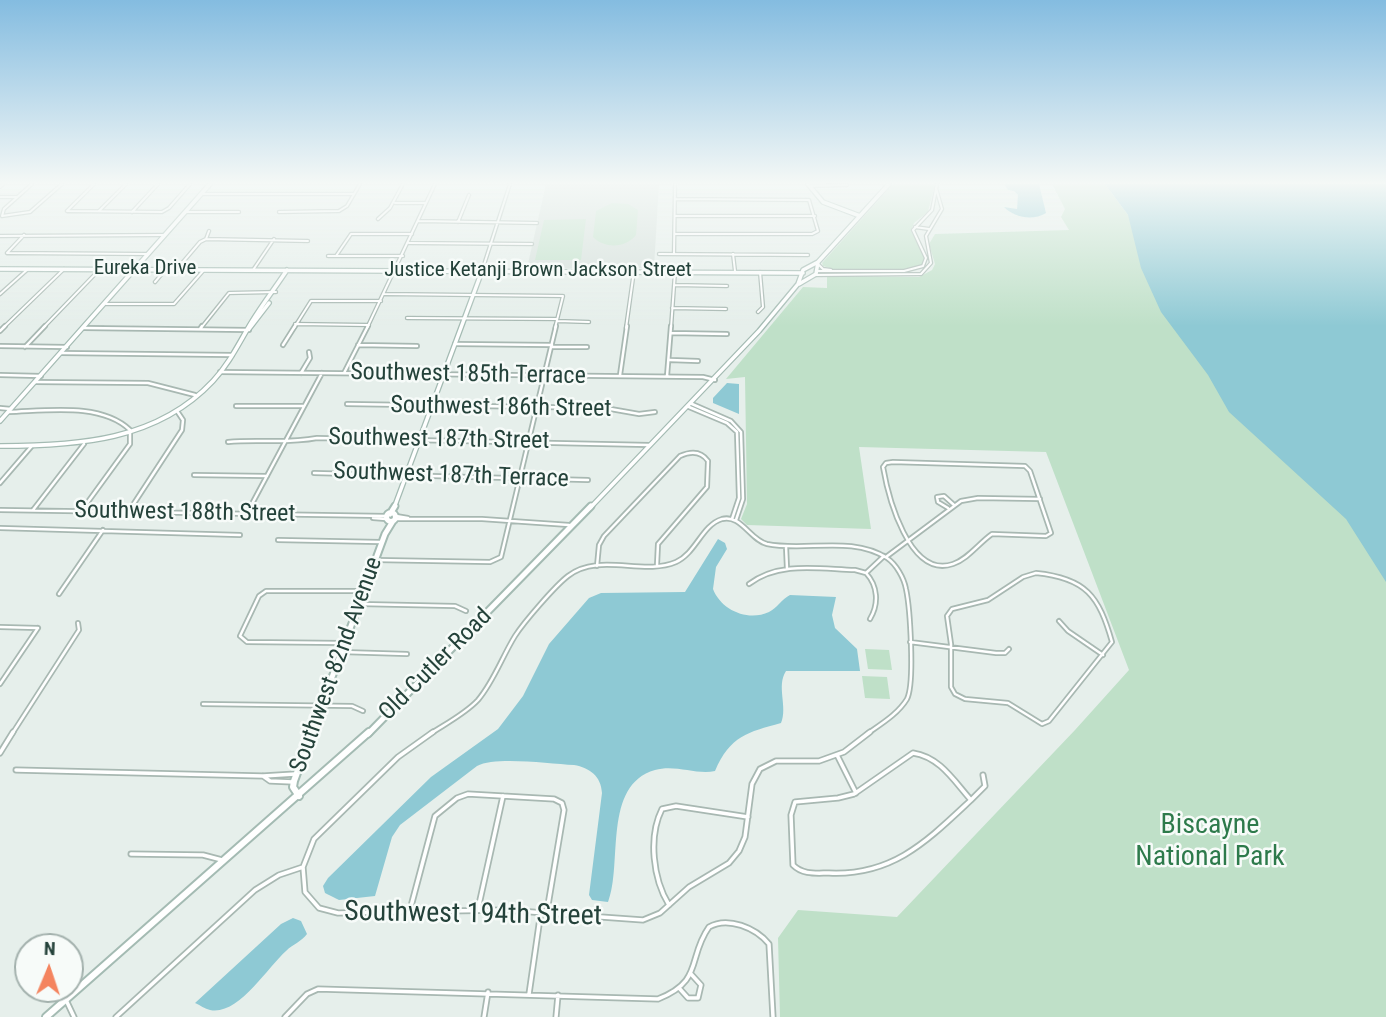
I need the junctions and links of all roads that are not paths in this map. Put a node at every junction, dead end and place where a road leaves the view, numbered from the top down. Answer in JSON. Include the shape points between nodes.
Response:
{"nodes":[{"id":1,"x":170,"y":231,"type":"edge"},
{"id":2,"x":209,"y":231,"type":"dead end"},
{"id":3,"x":495,"y":231,"type":"edge"},
{"id":4,"x":816,"y":231,"type":"edge"},
{"id":5,"x":846,"y":231,"type":"edge"},
{"id":6,"x":914,"y":231,"type":"edge"},
{"id":7,"x":929,"y":231,"type":"edge"},
{"id":8,"x":24,"y":234,"type":"junction"},
{"id":9,"x":412,"y":234,"type":"joint"},
{"id":10,"x":675,"y":234,"type":"joint"},
{"id":11,"x":167,"y":235,"type":"junction"},
{"id":12,"x":0,"y":236,"type":"edge"},
{"id":13,"x":206,"y":239,"type":"junction"},
{"id":14,"x":274,"y":239,"type":"junction"},
{"id":15,"x":308,"y":240,"type":"dead end"},
{"id":16,"x":409,"y":243,"type":"junction"},
{"id":17,"x":491,"y":243,"type":"junction"},
{"id":18,"x":918,"y":243,"type":"junction"},
{"id":19,"x":532,"y":244,"type":"dead end"},
{"id":20,"x":926,"y":244,"type":"junction"},
{"id":21,"x":922,"y":250,"type":"junction"},
{"id":22,"x":927,"y":250,"type":"junction"},
{"id":23,"x":150,"y":254,"type":"junction"},
{"id":24,"x":659,"y":254,"type":"dead end"},
{"id":25,"x":674,"y":254,"type":"junction"},
{"id":26,"x":733,"y":254,"type":"junction"},
{"id":27,"x":808,"y":255,"type":"dead end"},
{"id":28,"x":328,"y":256,"type":"dead end"},
{"id":29,"x":336,"y":256,"type":"junction"},
{"id":30,"x":402,"y":256,"type":"junction"},
{"id":31,"x":926,"y":262,"type":"junction"},
{"id":32,"x":818,"y":263,"type":"junction"},
{"id":33,"x":931,"y":263,"type":"junction"},
{"id":34,"x":0,"y":269,"type":"edge"},
{"id":35,"x":27,"y":269,"type":"junction"},
{"id":36,"x":64,"y":269,"type":"junction"},
{"id":37,"x":100,"y":269,"type":"junction"},
{"id":38,"x":137,"y":269,"type":"junction"},
{"id":39,"x":166,"y":269,"type":"junction"},
{"id":40,"x":918,"y":269,"type":"junction"},
{"id":41,"x":177,"y":270,"type":"junction"},
{"id":42,"x":204,"y":270,"type":"junction"},
{"id":43,"x":253,"y":270,"type":"junction"},
{"id":44,"x":289,"y":270,"type":"junction"},
{"id":45,"x":396,"y":270,"type":"junction"},
{"id":46,"x":482,"y":271,"type":"junction"},
{"id":47,"x":634,"y":271,"type":"junction"},
{"id":48,"x":804,"y":271,"type":"junction"},
{"id":49,"x":859,"y":271,"type":"junction"},
{"id":50,"x":675,"y":272,"type":"junction"},
{"id":51,"x":735,"y":272,"type":"junction"},
{"id":52,"x":760,"y":272,"type":"junction"},
{"id":53,"x":786,"y":272,"type":"junction"},
{"id":54,"x":923,"y":272,"type":"junction"},
{"id":55,"x":815,"y":273,"type":"junction"},
{"id":56,"x":155,"y":282,"type":"dead end"},
{"id":57,"x":799,"y":282,"type":"junction"},
{"id":58,"x":674,"y":285,"type":"junction"},
{"id":59,"x":727,"y":286,"type":"dead end"},
{"id":60,"x":274,"y":292,"type":"junction"},
{"id":61,"x":0,"y":294,"type":"edge"},
{"id":62,"x":384,"y":294,"type":"junction"},
{"id":63,"x":474,"y":295,"type":"junction"},
{"id":64,"x":381,"y":301,"type":"junction"},
{"id":65,"x":106,"y":304,"type":"junction"},
{"id":66,"x":672,"y":308,"type":"junction"},
{"id":67,"x":726,"y":309,"type":"dead end"},
{"id":68,"x":758,"y":313,"type":"dead end"},
{"id":69,"x":407,"y":318,"type":"dead end"},
{"id":70,"x":465,"y":319,"type":"junction"},
{"id":71,"x":557,"y":320,"type":"junction"},
{"id":72,"x":589,"y":322,"type":"dead end"},
{"id":73,"x":295,"y":324,"type":"junction"},
{"id":74,"x":369,"y":325,"type":"junction"},
{"id":75,"x":84,"y":328,"type":"junction"},
{"id":76,"x":200,"y":329,"type":"junction"},
{"id":77,"x":249,"y":330,"type":"junction"},
{"id":78,"x":0,"y":331,"type":"edge"},
{"id":79,"x":670,"y":333,"type":"junction"},
{"id":80,"x":727,"y":334,"type":"dead end"},
{"id":81,"x":455,"y":344,"type":"junction"},
{"id":82,"x":283,"y":345,"type":"dead end"},
{"id":83,"x":358,"y":345,"type":"junction"},
{"id":84,"x":0,"y":346,"type":"edge"},
{"id":85,"x":417,"y":346,"type":"dead end"},
{"id":86,"x":552,"y":346,"type":"junction"},
{"id":87,"x":25,"y":347,"type":"junction"},
{"id":88,"x":66,"y":347,"type":"junction"},
{"id":89,"x":587,"y":348,"type":"dead end"},
{"id":90,"x":309,"y":352,"type":"dead end"},
{"id":91,"x":61,"y":354,"type":"junction"},
{"id":92,"x":232,"y":355,"type":"junction"},
{"id":93,"x":668,"y":360,"type":"junction"},
{"id":94,"x":698,"y":360,"type":"dead end"},
{"id":95,"x":220,"y":372,"type":"junction"},
{"id":96,"x":301,"y":373,"type":"junction"},
{"id":97,"x":322,"y":373,"type":"junction"},
{"id":98,"x":344,"y":373,"type":"junction"},
{"id":99,"x":444,"y":374,"type":"junction"},
{"id":100,"x":0,"y":375,"type":"edge"},
{"id":101,"x":544,"y":375,"type":"junction"},
{"id":102,"x":41,"y":376,"type":"junction"},
{"id":103,"x":620,"y":376,"type":"junction"},
{"id":104,"x":667,"y":377,"type":"junction"},
{"id":105,"x":715,"y":380,"type":"junction"},
{"id":106,"x":35,"y":382,"type":"junction"},
{"id":107,"x":198,"y":396,"type":"junction"},
{"id":108,"x":346,"y":404,"type":"dead end"},
{"id":109,"x":432,"y":405,"type":"junction"},
{"id":110,"x":236,"y":406,"type":"dead end"},
{"id":111,"x":690,"y":406,"type":"junction"},
{"id":112,"x":304,"y":407,"type":"junction"},
{"id":113,"x":537,"y":407,"type":"junction"},
{"id":114,"x":0,"y":408,"type":"edge"},
{"id":115,"x":9,"y":410,"type":"junction"},
{"id":116,"x":177,"y":411,"type":"junction"},
{"id":117,"x":654,"y":412,"type":"dead end"},
{"id":118,"x":0,"y":421,"type":"edge"},
{"id":119,"x":131,"y":432,"type":"junction"},
{"id":120,"x":419,"y":439,"type":"junction"},
{"id":121,"x":529,"y":441,"type":"junction"},
{"id":122,"x":228,"y":442,"type":"dead end"},
{"id":123,"x":284,"y":443,"type":"junction"},
{"id":124,"x":84,"y":444,"type":"junction"},
{"id":125,"x":652,"y":445,"type":"junction"},
{"id":126,"x":0,"y":446,"type":"edge"},
{"id":127,"x":31,"y":447,"type":"junction"},
{"id":128,"x":314,"y":473,"type":"dead end"},
{"id":129,"x":194,"y":475,"type":"dead end"},
{"id":130,"x":267,"y":476,"type":"junction"},
{"id":131,"x":406,"y":476,"type":"junction"},
{"id":132,"x":519,"y":479,"type":"junction"},
{"id":133,"x":588,"y":480,"type":"dead end"},
{"id":134,"x":0,"y":483,"type":"edge"},
{"id":135,"x":1040,"y":499,"type":"junction"},
{"id":136,"x":954,"y":505,"type":"junction"},
{"id":137,"x":949,"y":509,"type":"junction"},
{"id":138,"x":0,"y":510,"type":"edge"},
{"id":139,"x":33,"y":510,"type":"junction"},
{"id":140,"x":81,"y":511,"type":"junction"},
{"id":141,"x":128,"y":512,"type":"junction"},
{"id":142,"x":246,"y":515,"type":"junction"},
{"id":143,"x":391,"y":517,"type":"junction"},
{"id":144,"x":734,"y":519,"type":"junction"},
{"id":145,"x":509,"y":522,"type":"junction"},
{"id":146,"x":572,"y":526,"type":"junction"},
{"id":147,"x":0,"y":528,"type":"edge"},
{"id":148,"x":103,"y":530,"type":"junction"},
{"id":149,"x":240,"y":535,"type":"dead end"},
{"id":150,"x":278,"y":540,"type":"dead end"},
{"id":151,"x":382,"y":542,"type":"junction"},
{"id":152,"x":908,"y":543,"type":"junction"},
{"id":153,"x":786,"y":546,"type":"junction"},
{"id":154,"x":885,"y":557,"type":"junction"},
{"id":155,"x":376,"y":560,"type":"junction"},
{"id":156,"x":657,"y":565,"type":"junction"},
{"id":157,"x":597,"y":566,"type":"junction"},
{"id":158,"x":787,"y":569,"type":"junction"},
{"id":159,"x":866,"y":573,"type":"junction"},
{"id":160,"x":749,"y":584,"type":"dead end"},
{"id":161,"x":364,"y":591,"type":"junction"},
{"id":162,"x":59,"y":594,"type":"dead end"},
{"id":163,"x":360,"y":604,"type":"junction"},
{"id":164,"x":466,"y":611,"type":"dead end"},
{"id":165,"x":870,"y":619,"type":"dead end"},
{"id":166,"x":1059,"y":621,"type":"dead end"},
{"id":167,"x":78,"y":623,"type":"dead end"},
{"id":168,"x":0,"y":627,"type":"edge"},
{"id":169,"x":910,"y":642,"type":"junction"},
{"id":170,"x":345,"y":643,"type":"junction"},
{"id":171,"x":951,"y":649,"type":"junction"},
{"id":172,"x":1009,"y":649,"type":"dead end"},
{"id":173,"x":342,"y":652,"type":"junction"},
{"id":174,"x":407,"y":654,"type":"dead end"},
{"id":175,"x":1103,"y":655,"type":"junction"},
{"id":176,"x":0,"y":684,"type":"edge"},
{"id":177,"x":203,"y":704,"type":"dead end"},
{"id":178,"x":322,"y":705,"type":"junction"},
{"id":179,"x":363,"y":712,"type":"dead end"},
{"id":180,"x":0,"y":753,"type":"edge"},
{"id":181,"x":837,"y":755,"type":"junction"},
{"id":182,"x":16,"y":770,"type":"dead end"},
{"id":183,"x":278,"y":774,"type":"junction"},
{"id":184,"x":296,"y":774,"type":"junction"},
{"id":185,"x":983,"y":775,"type":"dead end"},
{"id":186,"x":263,"y":776,"type":"junction"},
{"id":187,"x":275,"y":781,"type":"junction"},
{"id":188,"x":293,"y":782,"type":"junction"},
{"id":189,"x":856,"y":793,"type":"junction"},
{"id":190,"x":299,"y":796,"type":"junction"},
{"id":191,"x":503,"y":796,"type":"junction"},
{"id":192,"x":971,"y":800,"type":"junction"},
{"id":193,"x":748,"y":817,"type":"junction"},
{"id":194,"x":131,"y":854,"type":"dead end"},
{"id":195,"x":225,"y":862,"type":"junction"},
{"id":196,"x":303,"y":867,"type":"junction"},
{"id":197,"x":669,"y":905,"type":"junction"},
{"id":198,"x":478,"y":909,"type":"junction"},
{"id":199,"x":410,"y":910,"type":"junction"},
{"id":200,"x":544,"y":912,"type":"junction"},
{"id":201,"x":691,"y":973,"type":"junction"},
{"id":202,"x":84,"y":984,"type":"edge"},
{"id":203,"x":679,"y":988,"type":"junction"},
{"id":204,"x":488,"y":992,"type":"junction"},
{"id":205,"x":529,"y":994,"type":"junction"},
{"id":206,"x":558,"y":995,"type":"junction"},
{"id":207,"x":62,"y":1003,"type":"edge"},
{"id":208,"x":46,"y":1017,"type":"edge"},
{"id":209,"x":116,"y":1017,"type":"edge"},
{"id":210,"x":285,"y":1017,"type":"edge"},
{"id":211,"x":484,"y":1017,"type":"edge"},
{"id":212,"x":555,"y":1017,"type":"edge"},
{"id":213,"x":773,"y":1017,"type":"edge"}],
"edges":[{"from":1,"to":11,"type":"main road"},
{"from":2,"to":13,"type":"street"},
{"from":3,"to":17,"type":"street","name":"Southwest 82nd Avenue"},
{"from":4,"to":10,"type":"street"},
{"from":5,"to":32,"type":"main road"},
{"from":6,"to":18,"type":"street"},
{"from":7,"to":20,"type":"street"},
{"from":8,"to":11,"type":"street"},
{"from":8,"to":12,"type":"street"},
{"from":8,"to":23,"type":"street","via":[[7,253]]},
{"from":9,"to":16,"type":"street"},
{"from":9,"to":29,"type":"street","via":[[350,235]]},
{"from":10,"to":25,"type":"street"},
{"from":11,"to":23,"type":"main road"},
{"from":13,"to":14,"type":"street"},
{"from":13,"to":41,"type":"street"},
{"from":14,"to":15,"type":"street"},
{"from":14,"to":43,"type":"street"},
{"from":16,"to":17,"type":"street"},
{"from":16,"to":30,"type":"street"},
{"from":17,"to":19,"type":"street"},
{"from":17,"to":46,"type":"street","name":"Southwest 82nd Avenue"},
{"from":18,"to":20,"type":"street"},
{"from":18,"to":21,"type":"street"},
{"from":20,"to":22,"type":"street"},
{"from":21,"to":22,"type":"street"},
{"from":21,"to":31,"type":"street"},
{"from":22,"to":33,"type":"street"},
{"from":23,"to":38,"type":"main road"},
{"from":24,"to":25,"type":"street"},
{"from":25,"to":26,"type":"street"},
{"from":26,"to":27,"type":"street"},
{"from":26,"to":51,"type":"street"},
{"from":28,"to":29,"type":"street"},
{"from":29,"to":30,"type":"street"},
{"from":30,"to":45,"type":"street"},
{"from":31,"to":33,"type":"street"},
{"from":31,"to":40,"type":"street"},
{"from":32,"to":48,"type":"main road"},
{"from":32,"to":49,"type":"street","via":[[828,270]]},
{"from":32,"to":55,"type":"main road"},
{"from":33,"to":54,"type":"street"},
{"from":34,"to":35,"type":"main road","name":"Eureka Drive"},
{"from":35,"to":36,"type":"main road","name":"Eureka Drive"},
{"from":35,"to":61,"type":"street"},
{"from":36,"to":37,"type":"main road","name":"Eureka Drive"},
{"from":36,"to":78,"type":"street"},
{"from":37,"to":38,"type":"main road","name":"Eureka Drive"},
{"from":37,"to":87,"type":"street"},
{"from":38,"to":39,"type":"main road","name":"Eureka Drive"},
{"from":38,"to":65,"type":"main road"},
{"from":39,"to":41,"type":"main road","name":"Eureka Drive"},
{"from":39,"to":56,"type":"street"},
{"from":40,"to":49,"type":"street"},
{"from":40,"to":54,"type":"street"},
{"from":41,"to":42,"type":"main road","name":"Eureka Drive"},
{"from":42,"to":43,"type":"main road","name":"Eureka Drive"},
{"from":42,"to":65,"type":"street","via":[[176,303]]},
{"from":43,"to":44,"type":"main road","name":"Eureka Drive"},
{"from":44,"to":45,"type":"main road","name":"Justice Ketanji Brown Jackson Street"},
{"from":44,"to":60,"type":"main road"},
{"from":45,"to":46,"type":"main road","name":"Justice Ketanji Brown Jackson Street"},
{"from":45,"to":62,"type":"street"},
{"from":46,"to":47,"type":"main road","name":"Justice Ketanji Brown Jackson Street"},
{"from":46,"to":63,"type":"main road","name":"Southwest 82nd Avenue"},
{"from":47,"to":50,"type":"main road","name":"Justice Ketanji Brown Jackson Street"},
{"from":47,"to":103,"type":"street"},
{"from":48,"to":53,"type":"main road","name":"Justice Ketanji Brown Jackson Street"},
{"from":48,"to":55,"type":"main road","name":"Justice Ketanji Brown Jackson Street"},
{"from":48,"to":57,"type":"main road","name":"Old Cutler Road"},
{"from":49,"to":55,"type":"street"},
{"from":50,"to":51,"type":"main road","name":"Justice Ketanji Brown Jackson Street"},
{"from":50,"to":58,"type":"street"},
{"from":51,"to":52,"type":"main road","name":"Justice Ketanji Brown Jackson Street"},
{"from":52,"to":53,"type":"main road","name":"Justice Ketanji Brown Jackson Street"},
{"from":52,"to":68,"type":"street","via":[[763,307]]},
{"from":53,"to":57,"type":"main road"},
{"from":54,"to":55,"type":"street"},
{"from":55,"to":57,"type":"main road","name":"Old Cutler Road"},
{"from":57,"to":105,"type":"main road","name":"Old Cutler Road"},
{"from":58,"to":59,"type":"street"},
{"from":58,"to":66,"type":"street"},
{"from":60,"to":76,"type":"street","via":[[229,293]]},
{"from":60,"to":77,"type":"main road"},
{"from":62,"to":63,"type":"street"},
{"from":62,"to":64,"type":"street"},
{"from":63,"to":70,"type":"main road","name":"Southwest 82nd Avenue"},
{"from":63,"to":71,"type":"street","via":[[563,296]]},
{"from":64,"to":73,"type":"street","via":[[311,301]]},
{"from":64,"to":74,"type":"street"},
{"from":65,"to":75,"type":"main road"},
{"from":66,"to":67,"type":"street"},
{"from":66,"to":79,"type":"street"},
{"from":69,"to":70,"type":"street"},
{"from":70,"to":71,"type":"street"},
{"from":70,"to":81,"type":"main road","name":"Southwest 82nd Avenue"},
{"from":71,"to":72,"type":"street"},
{"from":71,"to":86,"type":"street"},
{"from":73,"to":74,"type":"street"},
{"from":73,"to":82,"type":"street"},
{"from":74,"to":83,"type":"street"},
{"from":75,"to":76,"type":"street"},
{"from":75,"to":88,"type":"main road"},
{"from":76,"to":77,"type":"street"},
{"from":77,"to":92,"type":"main road"},
{"from":79,"to":80,"type":"street"},
{"from":79,"to":93,"type":"street"},
{"from":81,"to":86,"type":"street"},
{"from":81,"to":99,"type":"main road","name":"Southwest 82nd Avenue"},
{"from":83,"to":85,"type":"street"},
{"from":83,"to":98,"type":"street"},
{"from":84,"to":87,"type":"street"},
{"from":86,"to":89,"type":"street"},
{"from":86,"to":101,"type":"street"},
{"from":87,"to":88,"type":"street"},
{"from":88,"to":91,"type":"main road"},
{"from":90,"to":96,"type":"street"},
{"from":91,"to":92,"type":"street"},
{"from":91,"to":102,"type":"main road"},
{"from":92,"to":95,"type":"main road"},
{"from":93,"to":94,"type":"street"},
{"from":93,"to":104,"type":"street"},
{"from":95,"to":96,"type":"street","name":"Southwest 185th Terrace"},
{"from":95,"to":107,"type":"main road"},
{"from":96,"to":97,"type":"street","name":"Southwest 185th Terrace"},
{"from":97,"to":98,"type":"street","name":"Southwest 185th Terrace"},
{"from":97,"to":112,"type":"street"},
{"from":98,"to":99,"type":"street","name":"Southwest 185th Terrace"},
{"from":99,"to":101,"type":"street","name":"Southwest 185th Terrace"},
{"from":99,"to":109,"type":"main road","name":"Southwest 82nd Avenue"},
{"from":100,"to":102,"type":"street"},
{"from":101,"to":103,"type":"street","name":"Southwest 185th Terrace"},
{"from":101,"to":113,"type":"street"},
{"from":102,"to":106,"type":"main road"},
{"from":103,"to":104,"type":"street","name":"Southwest 185th Terrace"},
{"from":104,"to":105,"type":"street","name":"Southwest 185th Terrace"},
{"from":105,"to":111,"type":"main road","name":"Old Cutler Road"},
{"from":106,"to":107,"type":"street","via":[[148,383]]},
{"from":106,"to":115,"type":"main road"},
{"from":107,"to":116,"type":"main road"},
{"from":108,"to":109,"type":"street","name":"Southwest 186th Street"},
{"from":109,"to":113,"type":"street","name":"Southwest 186th Street"},
{"from":109,"to":120,"type":"main road","name":"Southwest 82nd Avenue"},
{"from":110,"to":112,"type":"street"},
{"from":111,"to":125,"type":"main road","name":"Old Cutler Road"},
{"from":111,"to":144,"type":"street","via":[[731,421],[739,432],[743,499]]},
{"from":112,"to":123,"type":"street"},
{"from":113,"to":117,"type":"street","name":"Southwest 186th Street"},
{"from":113,"to":121,"type":"street"},
{"from":114,"to":115,"type":"street"},
{"from":115,"to":118,"type":"main road"},
{"from":115,"to":119,"type":"street","via":[[102,413],[121,420]]},
{"from":116,"to":119,"type":"main road"},
{"from":116,"to":141,"type":"street","via":[[183,419],[182,430]]},
{"from":119,"to":124,"type":"main road"},
{"from":119,"to":140,"type":"street","via":[[130,444]]},
{"from":120,"to":121,"type":"street","name":"Southwest 187th Street"},
{"from":120,"to":123,"type":"street","name":"Southwest 187th Street","via":[[314,438]]},
{"from":120,"to":131,"type":"main road","name":"Southwest 82nd Avenue"},
{"from":121,"to":125,"type":"street","name":"Southwest 187th Street"},
{"from":121,"to":132,"type":"street"},
{"from":122,"to":123,"type":"street","name":"Southwest 187th Street"},
{"from":123,"to":130,"type":"street"},
{"from":124,"to":127,"type":"main road"},
{"from":124,"to":139,"type":"street"},
{"from":125,"to":146,"type":"main road","name":"Old Cutler Road"},
{"from":126,"to":127,"type":"main road"},
{"from":127,"to":134,"type":"street"},
{"from":128,"to":131,"type":"street","name":"Southwest 187th Terrace"},
{"from":129,"to":130,"type":"street"},
{"from":130,"to":142,"type":"street"},
{"from":131,"to":132,"type":"street","name":"Southwest 187th Terrace"},
{"from":131,"to":143,"type":"main road","name":"Southwest 82nd Avenue"},
{"from":132,"to":133,"type":"street","name":"Southwest 187th Terrace"},
{"from":132,"to":145,"type":"street"},
{"from":135,"to":136,"type":"street","via":[[976,498]]},
{"from":135,"to":152,"type":"street","via":[[1052,533],[1047,536],[992,534],[962,561],[938,567]]},
{"from":135,"to":152,"type":"street","via":[[1026,466],[885,464],[893,516]]},
{"from":136,"to":137,"type":"street"},
{"from":136,"to":137,"type":"street","via":[[937,497]]},
{"from":137,"to":152,"type":"street"},
{"from":138,"to":139,"type":"street","name":"Southwest 188th Street"},
{"from":139,"to":140,"type":"street","name":"Southwest 188th Street"},
{"from":140,"to":141,"type":"street","name":"Southwest 188th Street"},
{"from":141,"to":142,"type":"street","name":"Southwest 188th Street"},
{"from":142,"to":143,"type":"street","name":"Southwest 188th Street"},
{"from":143,"to":145,"type":"street","name":"Southwest 188th Street"},
{"from":143,"to":151,"type":"main road","name":"Southwest 82nd Avenue"},
{"from":144,"to":153,"type":"street","via":[[759,542]]},
{"from":144,"to":156,"type":"street","via":[[715,522],[683,558]]},
{"from":145,"to":146,"type":"street","name":"Southwest 188th Street"},
{"from":145,"to":155,"type":"street","via":[[499,560]]},
{"from":146,"to":190,"type":"main road","name":"Old Cutler Road","via":[[359,743]]},
{"from":147,"to":148,"type":"street"},
{"from":148,"to":149,"type":"street"},
{"from":148,"to":162,"type":"street"},
{"from":150,"to":151,"type":"street"},
{"from":151,"to":155,"type":"main road","name":"Southwest 82nd Avenue"},
{"from":152,"to":154,"type":"street"},
{"from":153,"to":154,"type":"street","via":[[855,547]]},
{"from":153,"to":158,"type":"street"},
{"from":154,"to":159,"type":"street"},
{"from":154,"to":169,"type":"street","via":[[904,580]]},
{"from":155,"to":161,"type":"main road","name":"Southwest 82nd Avenue"},
{"from":156,"to":157,"type":"street"},
{"from":156,"to":157,"type":"street","via":[[658,544],[707,487],[707,460],[698,453],[682,454],[603,537]]},
{"from":157,"to":196,"type":"street","via":[[567,577],[518,631],[476,702],[402,753],[324,827]]},
{"from":158,"to":159,"type":"street"},
{"from":158,"to":160,"type":"street","via":[[765,571]]},
{"from":159,"to":165,"type":"street","via":[[873,580],[875,594],[876,610]]},
{"from":161,"to":163,"type":"main road","name":"Southwest 82nd Avenue"},
{"from":161,"to":170,"type":"street","via":[[264,592],[241,633],[247,642]]},
{"from":163,"to":164,"type":"street","via":[[455,606]]},
{"from":163,"to":170,"type":"main road","name":"Southwest 82nd Avenue"},
{"from":166,"to":175,"type":"street"},
{"from":167,"to":180,"type":"street","via":[[79,630]]},
{"from":168,"to":176,"type":"street","via":[[38,628]]},
{"from":169,"to":171,"type":"street"},
{"from":169,"to":181,"type":"street","via":[[913,677],[906,701]]},
{"from":170,"to":173,"type":"main road","name":"Southwest 82nd Avenue"},
{"from":171,"to":172,"type":"street","via":[[1002,654]]},
{"from":171,"to":175,"type":"street","via":[[951,685],[956,695],[1009,704],[1043,724]]},
{"from":171,"to":175,"type":"street","via":[[947,614],[997,596],[1033,573],[1064,576],[1094,595],[1112,641]]},
{"from":173,"to":174,"type":"street"},
{"from":173,"to":178,"type":"main road","name":"Southwest 82nd Avenue"},
{"from":177,"to":178,"type":"street"},
{"from":178,"to":179,"type":"street","via":[[352,706]]},
{"from":178,"to":184,"type":"main road","name":"Southwest 82nd Avenue"},
{"from":181,"to":189,"type":"street"},
{"from":181,"to":193,"type":"street","name":"Southwest 194th Street","via":[[767,765],[755,777]]},
{"from":182,"to":186,"type":"street"},
{"from":183,"to":184,"type":"street"},
{"from":183,"to":186,"type":"street"},
{"from":183,"to":187,"type":"street"},
{"from":184,"to":188,"type":"main road","name":"Southwest 82nd Avenue"},
{"from":185,"to":192,"type":"street","via":[[985,786]]},
{"from":186,"to":187,"type":"street"},
{"from":187,"to":188,"type":"street"},
{"from":188,"to":190,"type":"main road","name":"Southwest 82nd Avenue"},
{"from":189,"to":192,"type":"street","via":[[909,754],[919,753],[944,770]]},
{"from":189,"to":192,"type":"street","via":[[796,802],[792,846],[797,870],[855,873],[885,866],[910,852]]},
{"from":190,"to":195,"type":"main road","name":"Old Cutler Road"},
{"from":191,"to":198,"type":"street"},
{"from":191,"to":199,"type":"street","via":[[463,795],[435,816]]},
{"from":191,"to":200,"type":"street","via":[[554,799],[563,804]]},
{"from":193,"to":197,"type":"street","name":"Southwest 194th Street","via":[[744,841],[735,856]]},
{"from":193,"to":197,"type":"street","via":[[662,808],[654,874]]},
{"from":194,"to":195,"type":"street","via":[[203,855]]},
{"from":195,"to":202,"type":"main road","name":"Old Cutler Road"},
{"from":196,"to":199,"type":"street","name":"Southwest 194th Street","via":[[307,894],[324,910]]},
{"from":196,"to":209,"type":"street","via":[[255,890]]},
{"from":197,"to":200,"type":"street","name":"Southwest 194th Street","via":[[643,920]]},
{"from":198,"to":199,"type":"street","name":"Southwest 194th Street"},
{"from":198,"to":200,"type":"street","name":"Southwest 194th Street"},
{"from":200,"to":205,"type":"street"},
{"from":201,"to":203,"type":"street"},
{"from":201,"to":203,"type":"street","via":[[701,985],[700,995],[691,999]]},
{"from":201,"to":213,"type":"street","via":[[702,936],[714,924],[728,923],[760,934],[769,944]]},
{"from":203,"to":206,"type":"street","via":[[650,1000]]},
{"from":204,"to":205,"type":"street"},
{"from":204,"to":210,"type":"street","via":[[311,991]]},
{"from":204,"to":211,"type":"street"},
{"from":205,"to":206,"type":"street"},
{"from":206,"to":212,"type":"street"},
{"from":207,"to":208,"type":"main road","name":"Old Cutler Road"}]}
